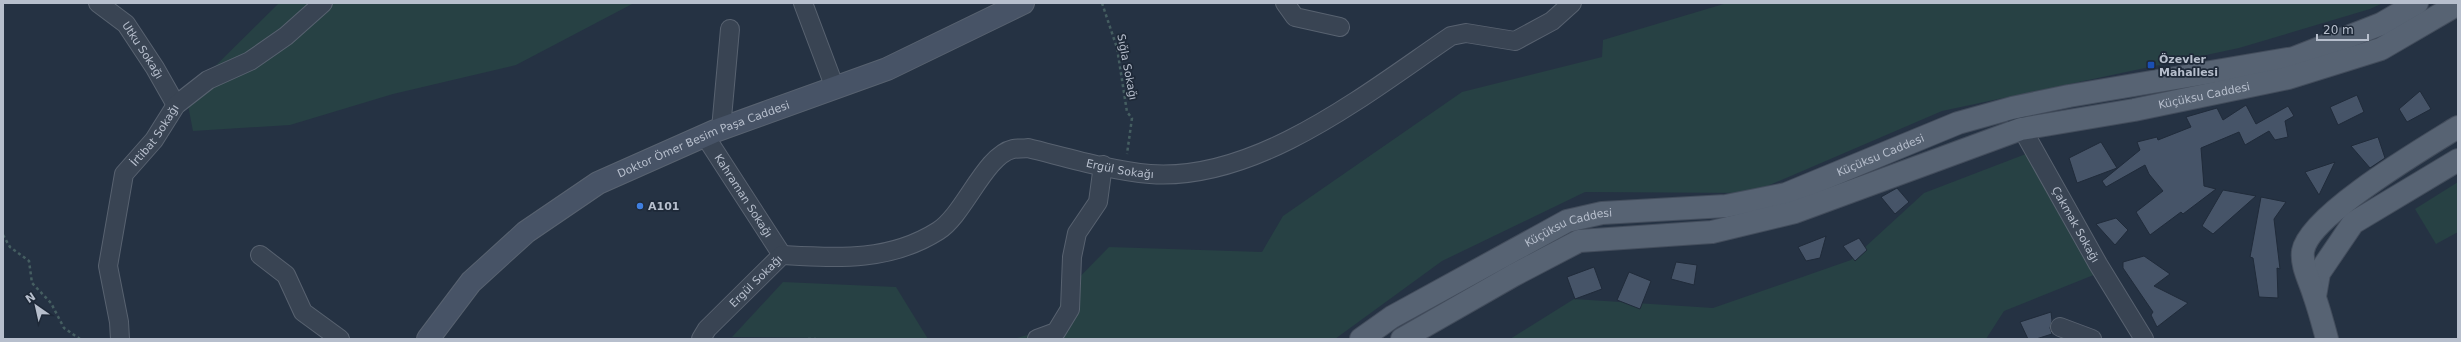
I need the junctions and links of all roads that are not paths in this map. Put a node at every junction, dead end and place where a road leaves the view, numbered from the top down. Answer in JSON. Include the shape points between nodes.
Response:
{"nodes":[{"id":1,"x":98,"y":3,"type":"edge"},
{"id":2,"x":323,"y":3,"type":"edge"},
{"id":3,"x":803,"y":3,"type":"edge"},
{"id":4,"x":1023,"y":3,"type":"edge"},
{"id":5,"x":1284,"y":3,"type":"edge"},
{"id":6,"x":1572,"y":3,"type":"edge"},
{"id":7,"x":2418,"y":3,"type":"edge"},
{"id":8,"x":2458,"y":4,"type":"edge"},
{"id":9,"x":1340,"y":27,"type":"dead end"},
{"id":10,"x":730,"y":29,"type":"dead end"},
{"id":11,"x":835,"y":88,"type":"junction"},
{"id":12,"x":176,"y":105,"type":"junction"},
{"id":13,"x":2012,"y":108,"type":"junction"},
{"id":14,"x":2458,"y":126,"type":"edge"},
{"id":15,"x":2021,"y":129,"type":"junction"},
{"id":16,"x":713,"y":132,"type":"junction"},
{"id":17,"x":2458,"y":160,"type":"edge"},
{"id":18,"x":1103,"y":165,"type":"junction"},
{"id":19,"x":260,"y":255,"type":"dead end"},
{"id":20,"x":782,"y":255,"type":"junction"},
{"id":21,"x":2315,"y":296,"type":"junction"},
{"id":22,"x":2060,"y":327,"type":"dead end"},
{"id":23,"x":120,"y":339,"type":"edge"},
{"id":24,"x":340,"y":339,"type":"edge"},
{"id":25,"x":428,"y":339,"type":"edge"},
{"id":26,"x":701,"y":339,"type":"edge"},
{"id":27,"x":1037,"y":339,"type":"edge"},
{"id":28,"x":1361,"y":339,"type":"edge"},
{"id":29,"x":1402,"y":339,"type":"edge"},
{"id":30,"x":2092,"y":339,"type":"edge"},
{"id":31,"x":2144,"y":339,"type":"edge"},
{"id":32,"x":2327,"y":339,"type":"edge"}],
"edges":[{"from":1,"to":12,"type":"street","name":"Utku Sokağı","via":[[126,24]]},
{"from":2,"to":12,"type":"street","name":"İrtibat Sokağı","via":[[280,40],[250,61],[208,80]]},
{"from":3,"to":11,"type":"street"},
{"from":4,"to":11,"type":"street","name":"Doktor Ömer Besim Paşa Caddesi","via":[[886,69]]},
{"from":5,"to":9,"type":"street","via":[[1295,17]]},
{"from":6,"to":18,"type":"street","name":"Ergül Sokağı","via":[[1552,21],[1515,40],[1466,33],[1451,36],[1352,105],[1295,137],[1238,161],[1182,174],[1149,174]]},
{"from":7,"to":13,"type":"main road","name":"Küçüksu Caddesi","via":[[2380,24],[2294,58]]},
{"from":8,"to":15,"type":"main road","name":"Küçüksu Caddesi","via":[[2381,49],[2288,78],[2134,110]]},
{"from":10,"to":16,"type":"street"},
{"from":11,"to":16,"type":"street","name":"Doktor Ömer Besim Paşa Caddesi"},
{"from":12,"to":23,"type":"street","name":"İrtibat Sokağı","via":[[154,140],[124,174],[108,266]]},
{"from":13,"to":15,"type":"street","name":"Çakmak Sokağı"},
{"from":13,"to":28,"type":"main road","name":"Küçüksu Caddesi","via":[[1958,123],[1786,194],[1726,206],[1602,213],[1567,221],[1392,317]]},
{"from":14,"to":21,"type":"main road","via":[[2380,176],[2341,205],[2312,233],[2303,250]]},
{"from":15,"to":29,"type":"main road","name":"Küçüksu Caddesi","via":[[1795,212],[1712,232],[1579,241]]},
{"from":15,"to":31,"type":"street","name":"Çakmak Sokağı"},
{"from":16,"to":20,"type":"street","name":"Kahraman Sokağı"},
{"from":16,"to":25,"type":"street","name":"Doktor Ömer Besim Paşa Caddesi","via":[[598,183],[526,232],[471,282]]},
{"from":17,"to":21,"type":"main road","via":[[2353,223],[2319,273]]},
{"from":18,"to":20,"type":"street","name":"Ergül Sokağı","via":[[1028,148],[1012,149],[993,162],[957,212],[940,230],[906,249],[845,258]]},
{"from":18,"to":27,"type":"street","via":[[1098,202],[1077,233],[1072,257],[1070,309],[1056,332]]},
{"from":19,"to":24,"type":"street","via":[[286,275],[304,312]]},
{"from":20,"to":26,"type":"street","name":"Ergül Sokağı","via":[[707,329]]},
{"from":21,"to":32,"type":"main road"},
{"from":22,"to":30,"type":"street"}]}
